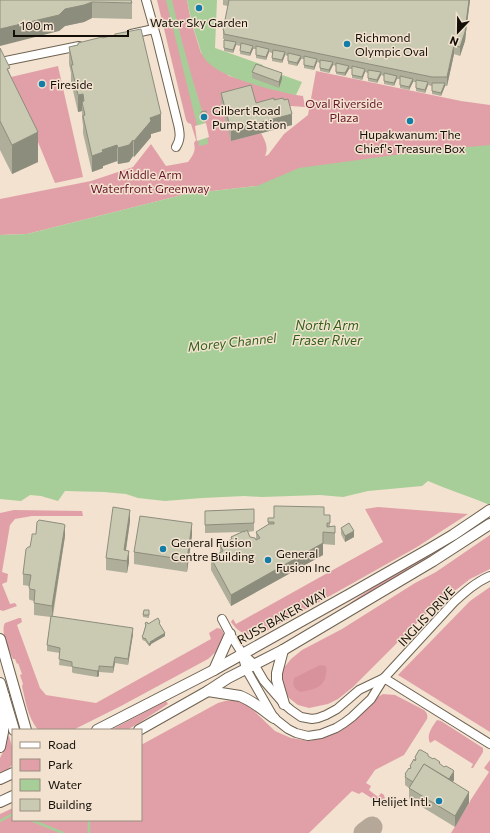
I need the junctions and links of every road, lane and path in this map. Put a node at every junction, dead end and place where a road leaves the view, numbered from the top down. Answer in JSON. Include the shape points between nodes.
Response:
{"nodes":[{"id":1,"x":146,"y":0,"type":"edge"},
{"id":2,"x":154,"y":29,"type":"junction"},
{"id":3,"x":125,"y":36,"type":"edge"},
{"id":4,"x":89,"y":43,"type":"edge"},
{"id":5,"x":0,"y":62,"type":"edge"},
{"id":6,"x":176,"y":147,"type":"dead end"},
{"id":7,"x":490,"y":510,"type":"edge"},
{"id":8,"x":488,"y":525,"type":"edge"},
{"id":9,"x":490,"y":576,"type":"edge"},
{"id":10,"x":222,"y":619,"type":"dead end"},
{"id":11,"x":230,"y":634,"type":"junction"},
{"id":12,"x":0,"y":639,"type":"edge"},
{"id":13,"x":283,"y":650,"type":"junction"},
{"id":14,"x":242,"y":653,"type":"junction"},
{"id":15,"x":250,"y":667,"type":"junction"},
{"id":16,"x":214,"y":670,"type":"junction"},
{"id":17,"x":384,"y":678,"type":"junction"},
{"id":18,"x":0,"y":683,"type":"edge"},
{"id":19,"x":208,"y":691,"type":"junction"},
{"id":20,"x":4,"y":696,"type":"junction"},
{"id":21,"x":284,"y":704,"type":"junction"},
{"id":22,"x":274,"y":718,"type":"junction"},
{"id":23,"x":14,"y":729,"type":"edge"},
{"id":24,"x":27,"y":729,"type":"edge"},
{"id":25,"x":99,"y":729,"type":"edge"},
{"id":26,"x":141,"y":729,"type":"edge"},
{"id":27,"x":490,"y":744,"type":"edge"},
{"id":28,"x":0,"y":747,"type":"edge"},
{"id":29,"x":12,"y":773,"type":"edge"},
{"id":30,"x":0,"y":779,"type":"edge"},
{"id":31,"x":12,"y":796,"type":"edge"},
{"id":32,"x":0,"y":802,"type":"edge"}],
"edges":[{"from":1,"to":2,"type":"street"},
{"from":2,"to":3,"type":"street"},
{"from":2,"to":6,"type":"street","via":[[179,130],[179,142]]},
{"from":4,"to":5,"type":"street"},
{"from":7,"to":14,"type":"main road","name":"RUSS BAKER WAY","via":[[431,548]]},
{"from":8,"to":13,"type":"main road","via":[[427,565]]},
{"from":9,"to":17,"type":"street","name":"INGLIS DRIVE","via":[[454,602]]},
{"from":10,"to":11,"type":"street","name":"INGLIS DRIVE"},
{"from":11,"to":14,"type":"street","name":"INGLIS DRIVE"},
{"from":11,"to":16,"type":"main road"},
{"from":12,"to":24,"type":"main road"},
{"from":13,"to":15,"type":"main road"},
{"from":13,"to":21,"type":"main road","via":[[277,680]]},
{"from":14,"to":15,"type":"street","name":"INGLIS DRIVE"},
{"from":14,"to":16,"type":"main road","name":"RUSS BAKER WAY"},
{"from":15,"to":19,"type":"main road"},
{"from":15,"to":21,"type":"street","name":"INGLIS DRIVE"},
{"from":15,"to":22,"type":"street","name":"INGLIS DRIVE"},
{"from":16,"to":25,"type":"main road","name":"RUSS BAKER WAY"},
{"from":17,"to":21,"type":"street","name":"INGLIS DRIVE","via":[[359,690],[333,712],[318,718],[301,717]]},
{"from":17,"to":22,"type":"street","name":"INGLIS DRIVE","via":[[371,699],[352,717],[322,734],[308,736],[296,733]]},
{"from":17,"to":27,"type":"street"},
{"from":18,"to":20,"type":"main road"},
{"from":19,"to":22,"type":"main road","via":[[245,698]]},
{"from":19,"to":26,"type":"main road"},
{"from":20,"to":23,"type":"main road"},
{"from":20,"to":28,"type":"main road"},
{"from":29,"to":30,"type":"main road"},
{"from":31,"to":32,"type":"main road"}]}
